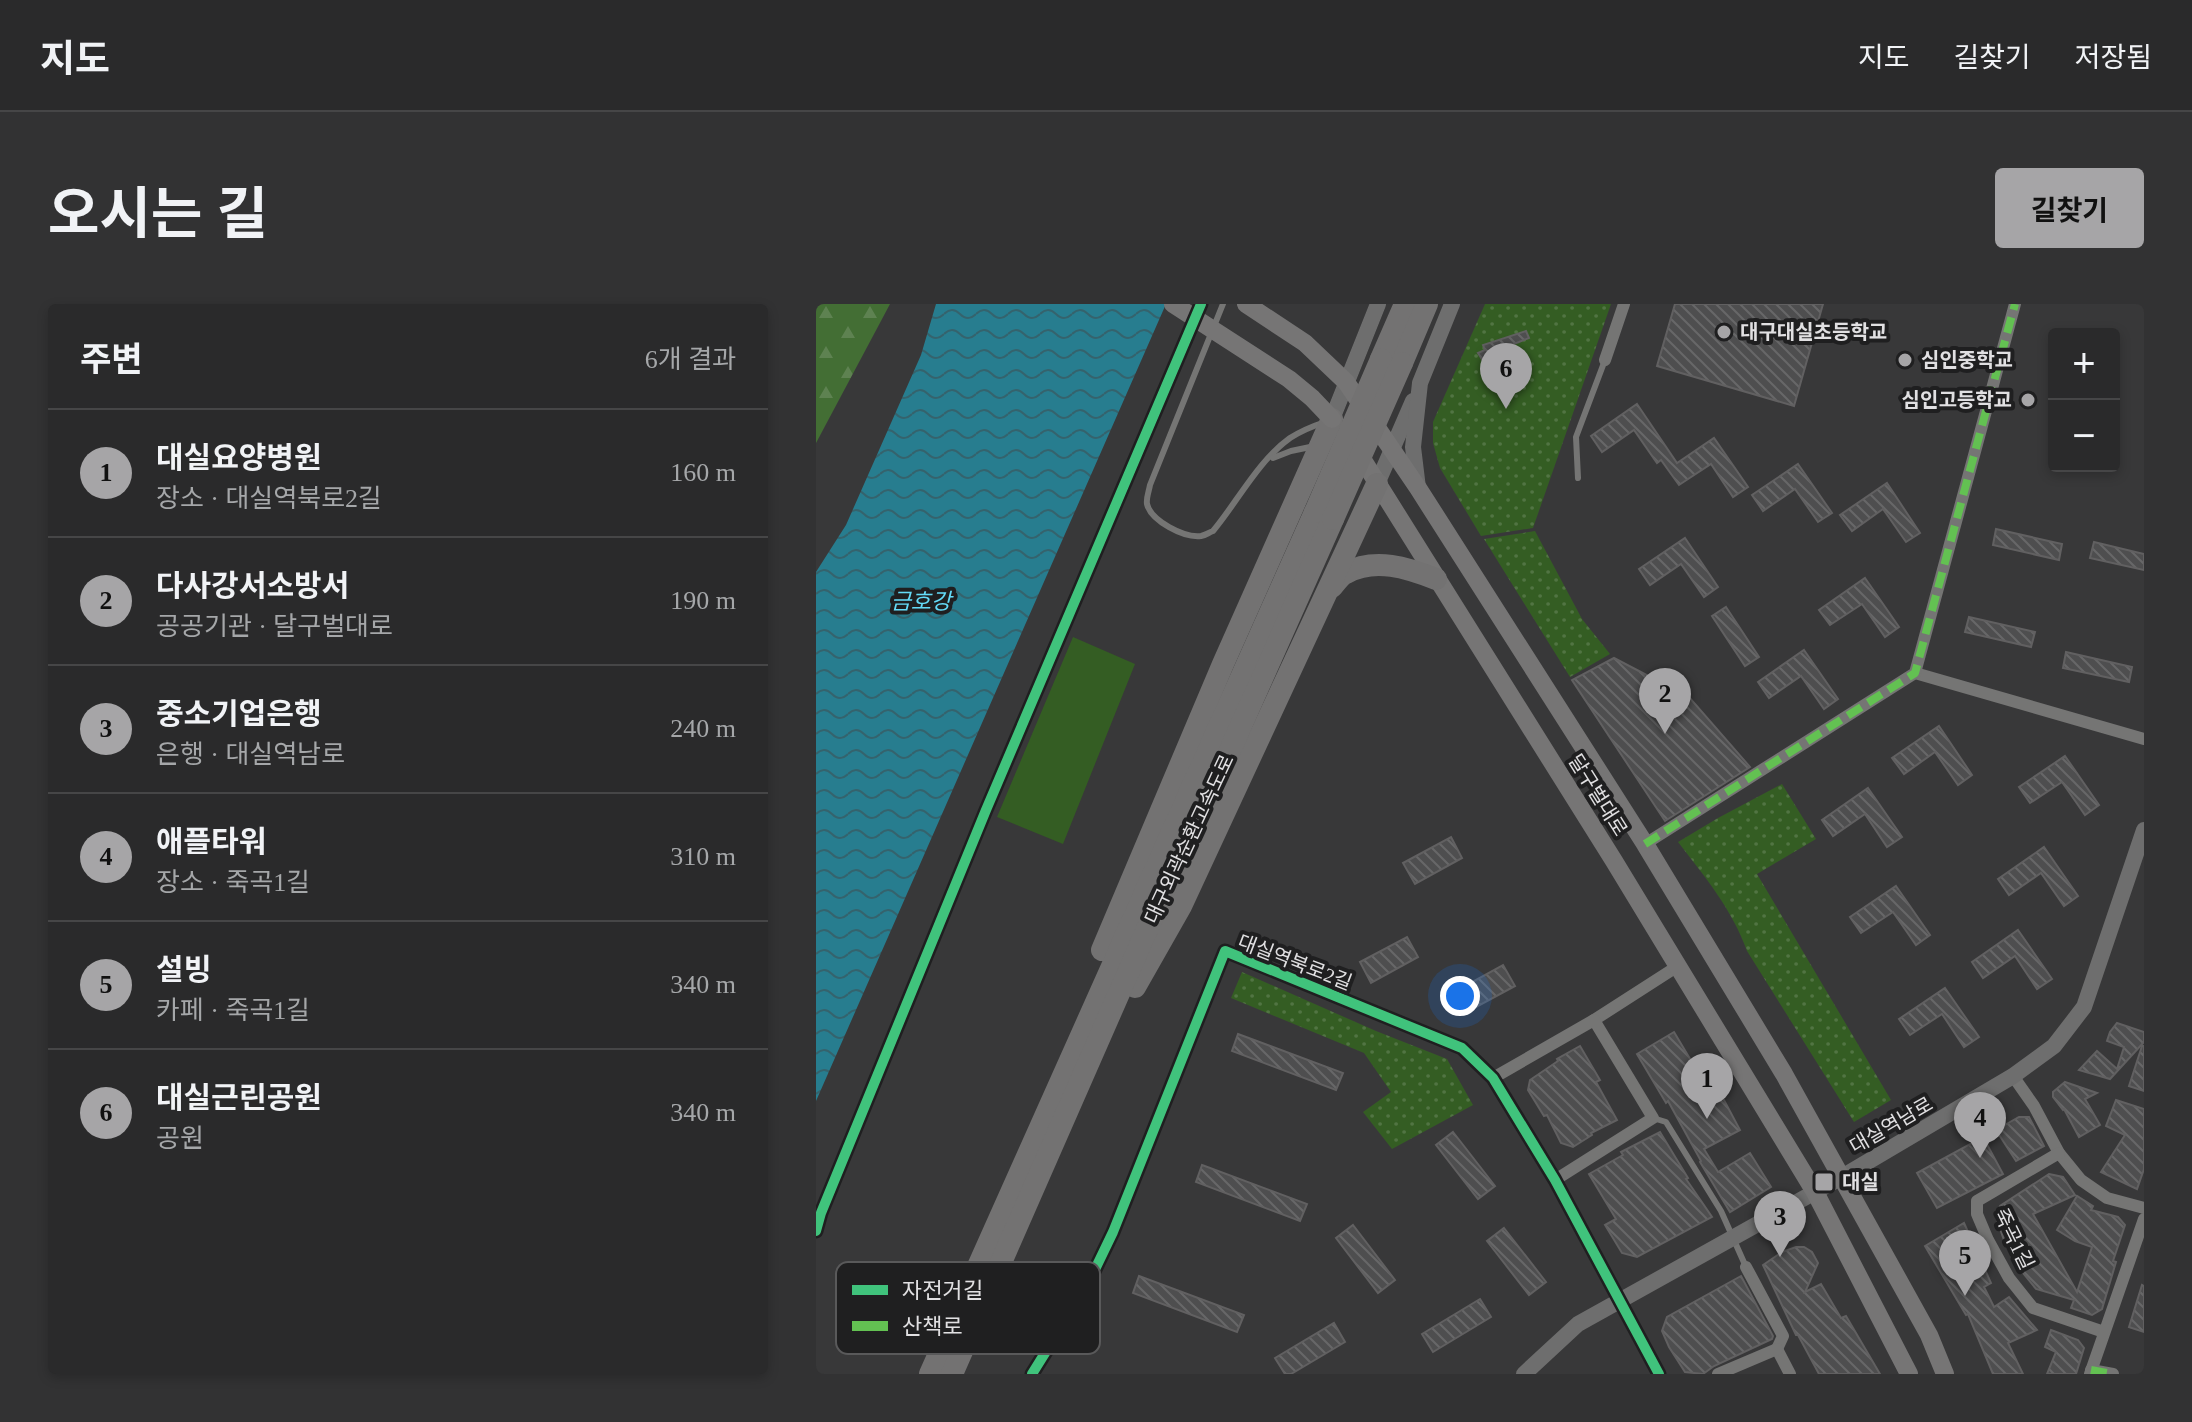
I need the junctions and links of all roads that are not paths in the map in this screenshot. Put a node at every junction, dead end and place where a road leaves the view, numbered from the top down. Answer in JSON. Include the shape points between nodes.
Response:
{"nodes":[{"id":1,"x":1173,"y":304,"type":"edge"},
{"id":2,"x":1223,"y":304,"type":"edge"},
{"id":3,"x":1246,"y":304,"type":"edge"},
{"id":4,"x":1378,"y":304,"type":"edge"},
{"id":5,"x":1405,"y":304,"type":"edge"},
{"id":6,"x":1427,"y":304,"type":"edge"},
{"id":7,"x":1452,"y":304,"type":"edge"},
{"id":8,"x":1624,"y":304,"type":"edge"},
{"id":9,"x":2015,"y":304,"type":"edge"},
{"id":10,"x":1605,"y":360,"type":"joint"},
{"id":11,"x":1392,"y":361,"type":"junction"},
{"id":12,"x":1346,"y":382,"type":"junction"},
{"id":13,"x":1420,"y":383,"type":"junction"},
{"id":14,"x":1332,"y":419,"type":"junction"},
{"id":15,"x":1320,"y":446,"type":"junction"},
{"id":16,"x":1392,"y":449,"type":"junction"},
{"id":17,"x":1266,"y":462,"type":"junction"},
{"id":18,"x":1578,"y":478,"type":"dead end"},
{"id":19,"x":1377,"y":484,"type":"junction"},
{"id":20,"x":1418,"y":488,"type":"junction"},
{"id":21,"x":1324,"y":515,"type":"junction"},
{"id":22,"x":1436,"y":579,"type":"junction"},
{"id":23,"x":1325,"y":593,"type":"junction"},
{"id":24,"x":1915,"y":673,"type":"junction"},
{"id":25,"x":2144,"y":739,"type":"edge"},
{"id":26,"x":2144,"y":830,"type":"edge"},
{"id":27,"x":1645,"y":844,"type":"junction"},
{"id":28,"x":1678,"y":966,"type":"junction"},
{"id":29,"x":1594,"y":1020,"type":"junction"},
{"id":30,"x":1084,"y":1074,"type":"junction"},
{"id":31,"x":2013,"y":1076,"type":"junction"},
{"id":32,"x":1493,"y":1078,"type":"junction"},
{"id":33,"x":1653,"y":1118,"type":"junction"},
{"id":34,"x":1037,"y":1133,"type":"junction"},
{"id":35,"x":2059,"y":1153,"type":"junction"},
{"id":36,"x":1842,"y":1177,"type":"junction"},
{"id":37,"x":1555,"y":1180,"type":"junction"},
{"id":38,"x":1815,"y":1192,"type":"junction"},
{"id":39,"x":2144,"y":1208,"type":"edge"},
{"id":40,"x":2144,"y":1219,"type":"edge"},
{"id":41,"x":1732,"y":1237,"type":"junction"},
{"id":42,"x":980,"y":1262,"type":"edge"},
{"id":43,"x":1001,"y":1262,"type":"edge"},
{"id":44,"x":1099,"y":1262,"type":"edge"},
{"id":45,"x":1746,"y":1267,"type":"joint"},
{"id":46,"x":1621,"y":1299,"type":"junction"},
{"id":47,"x":2104,"y":1332,"type":"junction"},
{"id":48,"x":1777,"y":1349,"type":"junction"},
{"id":49,"x":939,"y":1354,"type":"edge"},
{"id":50,"x":961,"y":1354,"type":"edge"},
{"id":51,"x":1044,"y":1354,"type":"edge"},
{"id":52,"x":2090,"y":1372,"type":"edge"},
{"id":53,"x":930,"y":1374,"type":"edge"},
{"id":54,"x":952,"y":1374,"type":"edge"},
{"id":55,"x":1032,"y":1374,"type":"edge"},
{"id":56,"x":1524,"y":1374,"type":"edge"},
{"id":57,"x":1659,"y":1374,"type":"edge"},
{"id":58,"x":1718,"y":1374,"type":"edge"},
{"id":59,"x":1790,"y":1374,"type":"edge"},
{"id":60,"x":1909,"y":1374,"type":"edge"},
{"id":61,"x":1945,"y":1374,"type":"edge"},
{"id":62,"x":2113,"y":1374,"type":"edge"}],
"edges":[{"from":1,"to":14,"type":"main road","name":"달구벌대로","bridge":true,"via":[[1289,379]]},
{"from":2,"to":17,"type":"lane","via":[[1147,504],[1167,526],[1205,535]]},
{"from":3,"to":12,"type":"main road","name":"달구벌대로","via":[[1305,343]]},
{"from":4,"to":12,"type":"street"},
{"from":5,"to":11,"type":"highway","name":"대구외곽순환고속도로"},
{"from":6,"to":11,"type":"highway","name":"대구외곽순환고속도로"},
{"from":7,"to":13,"type":"street"},
{"from":8,"to":10,"type":"street"},
{"from":9,"to":24,"type":"street"},
{"from":10,"to":18,"type":"lane","via":[[1576,437]]},
{"from":11,"to":21,"type":"highway","name":"대구외곽순환고속도로","bridge":true},
{"from":12,"to":14,"type":"street"},
{"from":12,"to":16,"type":"main road","name":"달구벌대로"},
{"from":13,"to":16,"type":"street"},
{"from":13,"to":20,"type":"street","via":[[1413,447]]},
{"from":14,"to":15,"type":"highway"},
{"from":14,"to":17,"type":"lane","via":[[1290,438]]},
{"from":14,"to":19,"type":"main road","name":"달구벌대로"},
{"from":15,"to":17,"type":"lane"},
{"from":15,"to":34,"type":"highway","via":[[1121,903]]},
{"from":16,"to":19,"type":"street"},
{"from":16,"to":20,"type":"main road","name":"달구벌대로"},
{"from":19,"to":22,"type":"main road","name":"달구벌대로"},
{"from":19,"to":23,"type":"highway"},
{"from":20,"to":27,"type":"main road","name":"달구벌대로"},
{"from":21,"to":30,"type":"highway","name":"대구외곽순환고속도로"},
{"from":21,"to":34,"type":"highway","name":"대구외곽순환고속도로","via":[[1200,767]]},
{"from":22,"to":23,"type":"highway","via":[[1403,567],[1370,565],[1344,573]]},
{"from":22,"to":28,"type":"main road","name":"달구벌대로"},
{"from":23,"to":30,"type":"highway","via":[[1181,906]]},
{"from":24,"to":25,"type":"street"},
{"from":24,"to":27,"type":"street"},
{"from":26,"to":31,"type":"street","name":"대실역남로","via":[[2084,1007],[2054,1046]]},
{"from":27,"to":36,"type":"main road","name":"달구벌대로"},
{"from":28,"to":29,"type":"street"},
{"from":28,"to":38,"type":"main road","name":"달구벌대로"},
{"from":29,"to":32,"type":"street"},
{"from":29,"to":33,"type":"street"},
{"from":30,"to":43,"type":"highway","name":"대구외곽순환고속도로"},
{"from":31,"to":35,"type":"street"},
{"from":31,"to":36,"type":"street","name":"대실역남로"},
{"from":32,"to":37,"type":"street","name":"대실역북로2길"},
{"from":32,"to":44,"type":"street","name":"대실역북로2길","via":[[1462,1048],[1225,951]]},
{"from":33,"to":37,"type":"street"},
{"from":33,"to":41,"type":"lane","via":[[1666,1122]]},
{"from":34,"to":42,"type":"highway","name":"대구외곽순환고속도로"},
{"from":35,"to":39,"type":"street","via":[[2081,1180],[2107,1198]]},
{"from":35,"to":47,"type":"street","name":"죽곡1길","via":[[1977,1201],[1977,1214],[2009,1278],[2033,1308]]},
{"from":36,"to":38,"type":"street","name":"대실역남로"},
{"from":36,"to":61,"type":"main road","name":"달구벌대로"},
{"from":37,"to":46,"type":"street","name":"대실역북로2길"},
{"from":38,"to":41,"type":"street","name":"대실역남로"},
{"from":38,"to":60,"type":"main road","name":"달구벌대로"},
{"from":40,"to":47,"type":"street"},
{"from":41,"to":45,"type":"lane"},
{"from":41,"to":46,"type":"street","name":"대실역남로"},
{"from":45,"to":48,"type":"street","via":[[1783,1336]]},
{"from":46,"to":56,"type":"street","name":"대실역남로","via":[[1578,1324]]},
{"from":46,"to":57,"type":"street","name":"대실역북로2길"},
{"from":47,"to":52,"type":"street"},
{"from":48,"to":58,"type":"street"},
{"from":48,"to":59,"type":"street"},
{"from":49,"to":53,"type":"highway","name":"대구외곽순환고속도로"},
{"from":50,"to":54,"type":"highway","name":"대구외곽순환고속도로"},
{"from":51,"to":55,"type":"street","name":"대실역북로2길"},
{"from":52,"to":62,"type":"street"}]}
